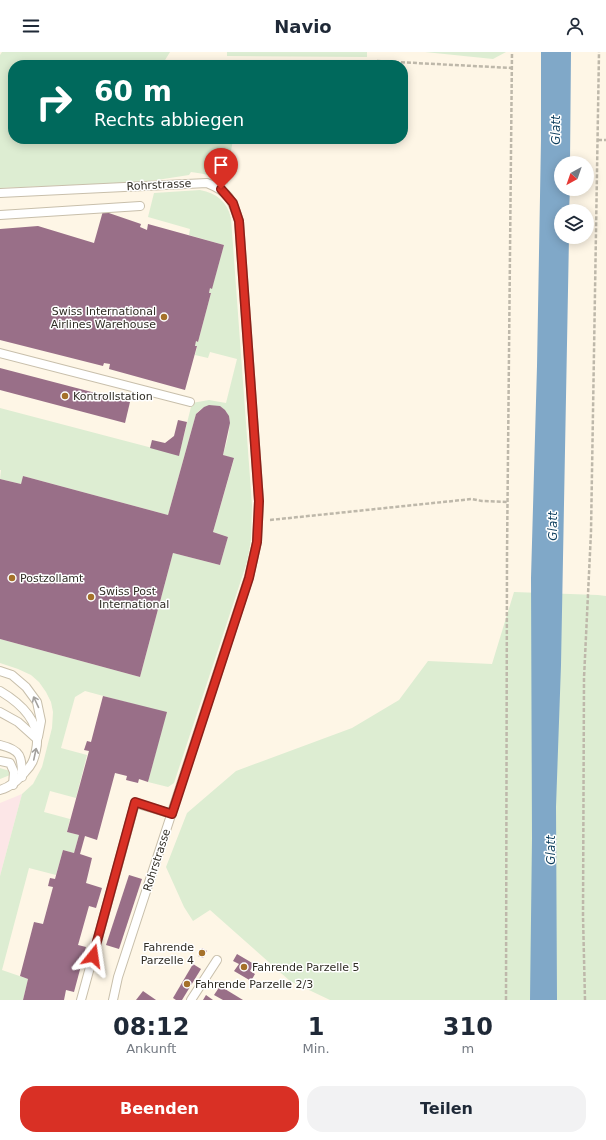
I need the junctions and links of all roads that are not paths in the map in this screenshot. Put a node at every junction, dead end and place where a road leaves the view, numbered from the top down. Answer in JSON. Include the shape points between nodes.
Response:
{"nodes":[{"id":1,"x":0,"y":193,"type":"edge"},
{"id":2,"x":140,"y":206,"type":"dead end"},
{"id":3,"x":0,"y":215,"type":"edge"},
{"id":4,"x":0,"y":353,"type":"edge"},
{"id":5,"x":190,"y":402,"type":"dead end"},
{"id":6,"x":0,"y":671,"type":"edge"},
{"id":7,"x":0,"y":690,"type":"edge"},
{"id":8,"x":0,"y":712,"type":"edge"},
{"id":9,"x":38,"y":739,"type":"junction"},
{"id":10,"x":0,"y":745,"type":"edge"},
{"id":11,"x":0,"y":761,"type":"edge"},
{"id":12,"x":22,"y":777,"type":"junction"},
{"id":13,"x":12,"y":785,"type":"junction"},
{"id":14,"x":0,"y":790,"type":"edge"},
{"id":15,"x":172,"y":814,"type":"junction"},
{"id":16,"x":217,"y":960,"type":"dead end"},
{"id":17,"x":81,"y":1000,"type":"edge"},
{"id":18,"x":113,"y":1000,"type":"edge"},
{"id":19,"x":191,"y":1000,"type":"edge"}],
"edges":[{"from":1,"to":15,"type":"lane","name":"Rohrstrasse","via":[[207,183],[221,189],[233,203],[239,221],[259,501],[257,542],[249,578]]},
{"from":2,"to":3,"type":"lane"},
{"from":4,"to":5,"type":"lane"},
{"from":9,"to":6,"type":"lane","one_way":true,"via":[[41,721],[37,702],[17,679]]},
{"from":7,"to":9,"type":"lane","via":[[11,697],[32,721]]},
{"from":8,"to":9,"type":"lane","via":[[18,722]]},
{"from":12,"to":9,"type":"lane","one_way":true,"via":[[33,764]]},
{"from":10,"to":12,"type":"lane","via":[[19,754]]},
{"from":11,"to":13,"type":"lane","via":[[10,763],[14,772]]},
{"from":12,"to":13,"type":"lane"},
{"from":13,"to":14,"type":"lane"},
{"from":15,"to":17,"type":"lane","via":[[135,802]]},
{"from":15,"to":18,"type":"lane","name":"Rohrstrasse","via":[[118,977]]},
{"from":16,"to":19,"type":"lane"}]}
